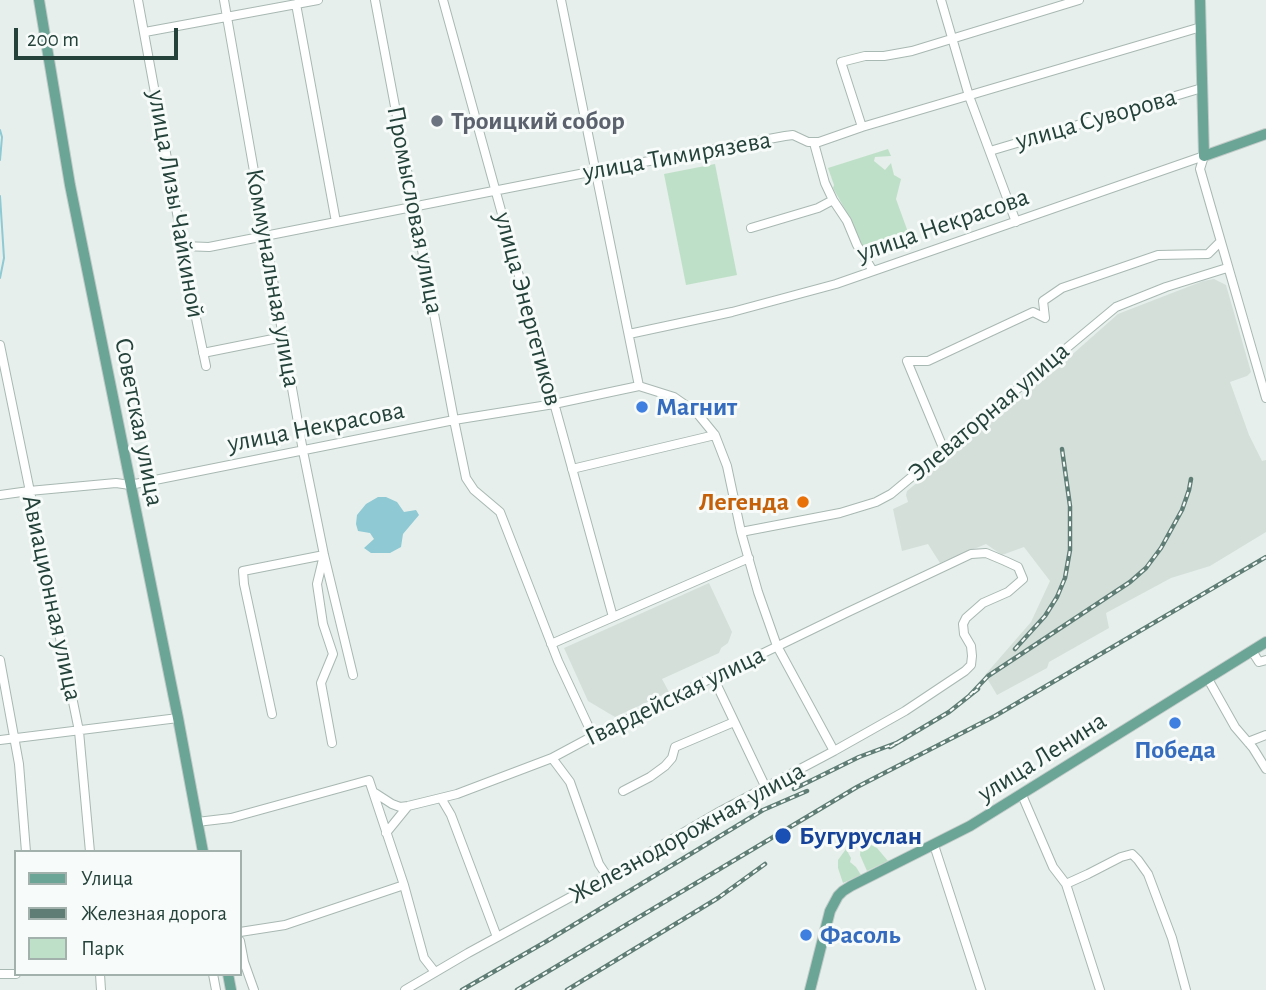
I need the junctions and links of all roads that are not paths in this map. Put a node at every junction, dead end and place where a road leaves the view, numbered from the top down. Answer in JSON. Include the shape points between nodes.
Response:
{"nodes":[{"id":1,"x":39,"y":0,"type":"edge"},
{"id":2,"x":138,"y":0,"type":"edge"},
{"id":3,"x":224,"y":0,"type":"edge"},
{"id":4,"x":318,"y":0,"type":"edge"},
{"id":5,"x":375,"y":0,"type":"edge"},
{"id":6,"x":443,"y":0,"type":"edge"},
{"id":7,"x":561,"y":0,"type":"edge"},
{"id":8,"x":941,"y":0,"type":"edge"},
{"id":9,"x":1079,"y":0,"type":"edge"},
{"id":10,"x":1200,"y":0,"type":"edge"},
{"id":11,"x":296,"y":4,"type":"junction"},
{"id":12,"x":227,"y":17,"type":"junction"},
{"id":13,"x":1201,"y":27,"type":"junction"},
{"id":14,"x":145,"y":32,"type":"junction"},
{"id":15,"x":953,"y":38,"type":"junction"},
{"id":16,"x":1202,"y":88,"type":"junction"},
{"id":17,"x":969,"y":96,"type":"junction"},
{"id":18,"x":862,"y":127,"type":"junction"},
{"id":19,"x":1266,"y":134,"type":"edge"},
{"id":20,"x":814,"y":143,"type":"junction"},
{"id":21,"x":990,"y":150,"type":"junction"},
{"id":22,"x":1204,"y":156,"type":"junction"},
{"id":23,"x":595,"y":171,"type":"junction"},
{"id":24,"x":496,"y":190,"type":"junction"},
{"id":25,"x":833,"y":200,"type":"junction"},
{"id":26,"x":414,"y":206,"type":"junction"},
{"id":27,"x":336,"y":222,"type":"junction"},
{"id":28,"x":1016,"y":222,"type":"junction"},
{"id":29,"x":751,"y":228,"type":"dead end"},
{"id":30,"x":265,"y":236,"type":"junction"},
{"id":31,"x":1220,"y":242,"type":"junction"},
{"id":32,"x":183,"y":246,"type":"junction"},
{"id":33,"x":1227,"y":268,"type":"junction"},
{"id":34,"x":873,"y":271,"type":"junction"},
{"id":35,"x":628,"y":334,"type":"junction"},
{"id":36,"x":283,"y":337,"type":"junction"},
{"id":37,"x":0,"y":345,"type":"edge"},
{"id":38,"x":203,"y":353,"type":"junction"},
{"id":39,"x":206,"y":366,"type":"dead end"},
{"id":40,"x":639,"y":386,"type":"junction"},
{"id":41,"x":1266,"y":398,"type":"edge"},
{"id":42,"x":554,"y":404,"type":"junction"},
{"id":43,"x":454,"y":420,"type":"junction"},
{"id":44,"x":715,"y":435,"type":"junction"},
{"id":45,"x":944,"y":450,"type":"junction"},
{"id":46,"x":303,"y":451,"type":"junction"},
{"id":47,"x":572,"y":469,"type":"junction"},
{"id":48,"x":130,"y":485,"type":"junction"},
{"id":49,"x":29,"y":491,"type":"junction"},
{"id":50,"x":0,"y":495,"type":"edge"},
{"id":51,"x":741,"y":532,"type":"junction"},
{"id":52,"x":324,"y":555,"type":"junction"},
{"id":53,"x":749,"y":558,"type":"junction"},
{"id":54,"x":612,"y":617,"type":"junction"},
{"id":55,"x":1266,"y":642,"type":"edge"},
{"id":56,"x":551,"y":644,"type":"junction"},
{"id":57,"x":777,"y":646,"type":"junction"},
{"id":58,"x":1252,"y":651,"type":"junction"},
{"id":59,"x":0,"y":660,"type":"edge"},
{"id":60,"x":1266,"y":660,"type":"edge"},
{"id":61,"x":965,"y":671,"type":"joint"},
{"id":62,"x":354,"y":675,"type":"dead end"},
{"id":63,"x":713,"y":677,"type":"junction"},
{"id":64,"x":1208,"y":679,"type":"junction"},
{"id":65,"x":272,"y":714,"type":"dead end"},
{"id":66,"x":178,"y":718,"type":"junction"},
{"id":67,"x":734,"y":722,"type":"junction"},
{"id":68,"x":79,"y":731,"type":"junction"},
{"id":69,"x":1266,"y":735,"type":"edge"},
{"id":70,"x":593,"y":736,"type":"junction"},
{"id":71,"x":15,"y":738,"type":"junction"},
{"id":72,"x":0,"y":740,"type":"edge"},
{"id":73,"x":1248,"y":742,"type":"junction"},
{"id":74,"x":332,"y":743,"type":"dead end"},
{"id":75,"x":834,"y":751,"type":"junction"},
{"id":76,"x":552,"y":758,"type":"junction"},
{"id":77,"x":1266,"y":769,"type":"edge"},
{"id":78,"x":766,"y":788,"type":"junction"},
{"id":79,"x":623,"y":791,"type":"dead end"},
{"id":80,"x":375,"y":793,"type":"junction"},
{"id":81,"x":1022,"y":795,"type":"junction"},
{"id":82,"x":441,"y":798,"type":"junction"},
{"id":83,"x":408,"y":806,"type":"junction"},
{"id":84,"x":197,"y":822,"type":"junction"},
{"id":85,"x":386,"y":833,"type":"junction"},
{"id":86,"x":934,"y":845,"type":"junction"},
{"id":87,"x":26,"y":850,"type":"edge"},
{"id":88,"x":90,"y":850,"type":"edge"},
{"id":89,"x":203,"y":850,"type":"edge"},
{"id":90,"x":607,"y":876,"type":"junction"},
{"id":91,"x":1066,"y":884,"type":"junction"},
{"id":92,"x":404,"y":885,"type":"junction"},
{"id":93,"x":242,"y":932,"type":"edge"},
{"id":94,"x":496,"y":937,"type":"junction"},
{"id":95,"x":242,"y":952,"type":"edge"},
{"id":96,"x":435,"y":972,"type":"junction"},
{"id":97,"x":254,"y":990,"type":"edge"},
{"id":98,"x":405,"y":990,"type":"edge"},
{"id":99,"x":810,"y":990,"type":"edge"},
{"id":100,"x":981,"y":990,"type":"edge"},
{"id":101,"x":1100,"y":990,"type":"edge"},
{"id":102,"x":1186,"y":990,"type":"edge"}],
"edges":[{"from":1,"to":48,"type":"main road","name":"Советская улица","via":[[70,185]]},
{"from":2,"to":14,"type":"street","name":"улица Лизы Чайкиной"},
{"from":3,"to":12,"type":"street","name":"Коммунальная улица"},
{"from":4,"to":11,"type":"street"},
{"from":5,"to":26,"type":"street","name":"Промысловая улица"},
{"from":6,"to":24,"type":"street","name":"улица Энергетиков"},
{"from":7,"to":23,"type":"street"},
{"from":8,"to":15,"type":"street"},
{"from":9,"to":15,"type":"street"},
{"from":10,"to":13,"type":"main road"},
{"from":11,"to":12,"type":"street"},
{"from":11,"to":27,"type":"street"},
{"from":12,"to":14,"type":"street"},
{"from":12,"to":30,"type":"street","name":"Коммунальная улица"},
{"from":13,"to":16,"type":"main road"},
{"from":13,"to":17,"type":"street","name":"улица Тимирязева"},
{"from":14,"to":32,"type":"street","name":"улица Лизы Чайкиной"},
{"from":15,"to":17,"type":"street"},
{"from":15,"to":18,"type":"street","via":[[898,54],[841,62]]},
{"from":16,"to":21,"type":"street","name":"улица Суворова"},
{"from":16,"to":22,"type":"main road"},
{"from":17,"to":18,"type":"street","name":"улица Тимирязева"},
{"from":17,"to":21,"type":"street"},
{"from":18,"to":20,"type":"street","name":"улица Тимирязева"},
{"from":19,"to":22,"type":"main road","name":"улица Некрасова"},
{"from":20,"to":23,"type":"street","name":"улица Тимирязева","via":[[793,135]]},
{"from":20,"to":25,"type":"street"},
{"from":21,"to":28,"type":"street"},
{"from":22,"to":28,"type":"street","name":"улица Некрасова"},
{"from":22,"to":31,"type":"street","via":[[1200,169]]},
{"from":23,"to":24,"type":"street","name":"улица Тимирязева"},
{"from":23,"to":35,"type":"street"},
{"from":24,"to":26,"type":"street","name":"улица Тимирязева"},
{"from":24,"to":42,"type":"street","name":"улица Энергетиков"},
{"from":25,"to":29,"type":"street"},
{"from":25,"to":34,"type":"street"},
{"from":26,"to":27,"type":"street","name":"улица Тимирязева"},
{"from":26,"to":43,"type":"street","name":"Промысловая улица"},
{"from":27,"to":30,"type":"street","name":"улица Тимирязева"},
{"from":28,"to":34,"type":"street","name":"улица Некрасова"},
{"from":30,"to":32,"type":"street","name":"улица Тимирязева","via":[[209,247]]},
{"from":30,"to":36,"type":"street","name":"Коммунальная улица"},
{"from":31,"to":33,"type":"street"},
{"from":31,"to":45,"type":"street","via":[[1208,254],[1158,255],[1062,288],[1043,301],[1045,318],[1033,312],[928,361],[907,361]]},
{"from":32,"to":38,"type":"street","name":"улица Лизы Чайкиной","via":[[181,257]]},
{"from":33,"to":41,"type":"street"},
{"from":33,"to":45,"type":"street","name":"Элеваторная улица","via":[[1116,307]]},
{"from":34,"to":35,"type":"street","name":"улица Некрасова","via":[[732,312]]},
{"from":35,"to":40,"type":"street"},
{"from":36,"to":38,"type":"street"},
{"from":36,"to":46,"type":"street","name":"Коммунальная улица"},
{"from":37,"to":49,"type":"street","name":"Авиационная улица"},
{"from":38,"to":39,"type":"street","name":"улица Лизы Чайкиной"},
{"from":40,"to":42,"type":"street","name":"улица Некрасова"},
{"from":40,"to":44,"type":"street","via":[[674,397],[697,413]]},
{"from":42,"to":43,"type":"street","name":"улица Некрасова"},
{"from":42,"to":47,"type":"street","name":"улица Энергетиков"},
{"from":43,"to":46,"type":"street","name":"улица Некрасова"},
{"from":43,"to":56,"type":"street","name":"Промысловая улица","via":[[466,478],[500,512]]},
{"from":44,"to":47,"type":"street"},
{"from":44,"to":51,"type":"street","via":[[727,466]]},
{"from":45,"to":51,"type":"street","name":"Элеваторная улица","via":[[876,502]]},
{"from":46,"to":48,"type":"street","name":"улица Некрасова"},
{"from":46,"to":52,"type":"street","name":"Коммунальная улица"},
{"from":47,"to":54,"type":"street","name":"улица Энергетиков"},
{"from":48,"to":49,"type":"street","name":"улица Некрасова"},
{"from":48,"to":66,"type":"main road","name":"Советская улица"},
{"from":49,"to":50,"type":"street","name":"улица Некрасова"},
{"from":49,"to":68,"type":"street","name":"Авиационная улица"},
{"from":51,"to":53,"type":"street"},
{"from":52,"to":62,"type":"street","name":"Коммунальная улица"},
{"from":52,"to":65,"type":"street","via":[[243,571]]},
{"from":52,"to":74,"type":"street","name":"Коммунальная улица","via":[[317,584],[333,654],[321,684]]},
{"from":53,"to":54,"type":"street"},
{"from":53,"to":57,"type":"street"},
{"from":54,"to":56,"type":"street"},
{"from":55,"to":58,"type":"main road","name":"улица Ленина"},
{"from":56,"to":70,"type":"street","name":"Промысловая улица"},
{"from":57,"to":61,"type":"street","name":"Гвардейская улица","via":[[971,554],[986,554],[1018,567],[1023,579],[966,618],[964,634],[972,656]]},
{"from":57,"to":63,"type":"street","name":"Гвардейская улица"},
{"from":57,"to":75,"type":"street"},
{"from":58,"to":60,"type":"street","via":[[1259,662]]},
{"from":58,"to":64,"type":"main road","name":"улица Ленина"},
{"from":59,"to":71,"type":"street"},
{"from":61,"to":75,"type":"street","name":"Железнодорожная улица"},
{"from":63,"to":67,"type":"street"},
{"from":63,"to":70,"type":"street","name":"Гвардейская улица"},
{"from":64,"to":73,"type":"street"},
{"from":64,"to":81,"type":"main road","name":"улица Ленина"},
{"from":66,"to":68,"type":"street"},
{"from":66,"to":84,"type":"main road","name":"Советская улица"},
{"from":67,"to":78,"type":"street"},
{"from":67,"to":79,"type":"street","via":[[675,747],[665,766]]},
{"from":68,"to":71,"type":"street"},
{"from":68,"to":88,"type":"street","name":"Авиационная улица"},
{"from":69,"to":73,"type":"street"},
{"from":70,"to":76,"type":"street","name":"Гвардейская улица"},
{"from":71,"to":72,"type":"street"},
{"from":71,"to":87,"type":"street"},
{"from":73,"to":77,"type":"street"},
{"from":75,"to":78,"type":"street","name":"Железнодорожная улица"},
{"from":76,"to":82,"type":"street","name":"Гвардейская улица"},
{"from":76,"to":90,"type":"street","via":[[570,782]]},
{"from":78,"to":90,"type":"street","name":"Железнодорожная улица"},
{"from":80,"to":83,"type":"street","via":[[392,804]]},
{"from":80,"to":84,"type":"street","via":[[369,779],[231,818]]},
{"from":80,"to":85,"type":"street"},
{"from":81,"to":86,"type":"main road","name":"улица Ленина"},
{"from":81,"to":91,"type":"street","via":[[1053,867]]},
{"from":82,"to":83,"type":"street","name":"Гвардейская улица"},
{"from":82,"to":94,"type":"street"},
{"from":83,"to":85,"type":"street"},
{"from":84,"to":89,"type":"main road","name":"Советская улица"},
{"from":85,"to":92,"type":"street"},
{"from":86,"to":99,"type":"main road","name":"улица Ленина","via":[[838,896]]},
{"from":86,"to":100,"type":"street"},
{"from":90,"to":94,"type":"street","name":"Железнодорожная улица"},
{"from":91,"to":101,"type":"street"},
{"from":91,"to":102,"type":"street","via":[[1132,854],[1148,874]]},
{"from":92,"to":93,"type":"street","via":[[285,925]]},
{"from":92,"to":96,"type":"street","via":[[424,958]]},
{"from":94,"to":96,"type":"street","name":"Железнодорожная улица"},
{"from":95,"to":97,"type":"street"},
{"from":96,"to":98,"type":"street","name":"Железнодорожная улица"}]}
